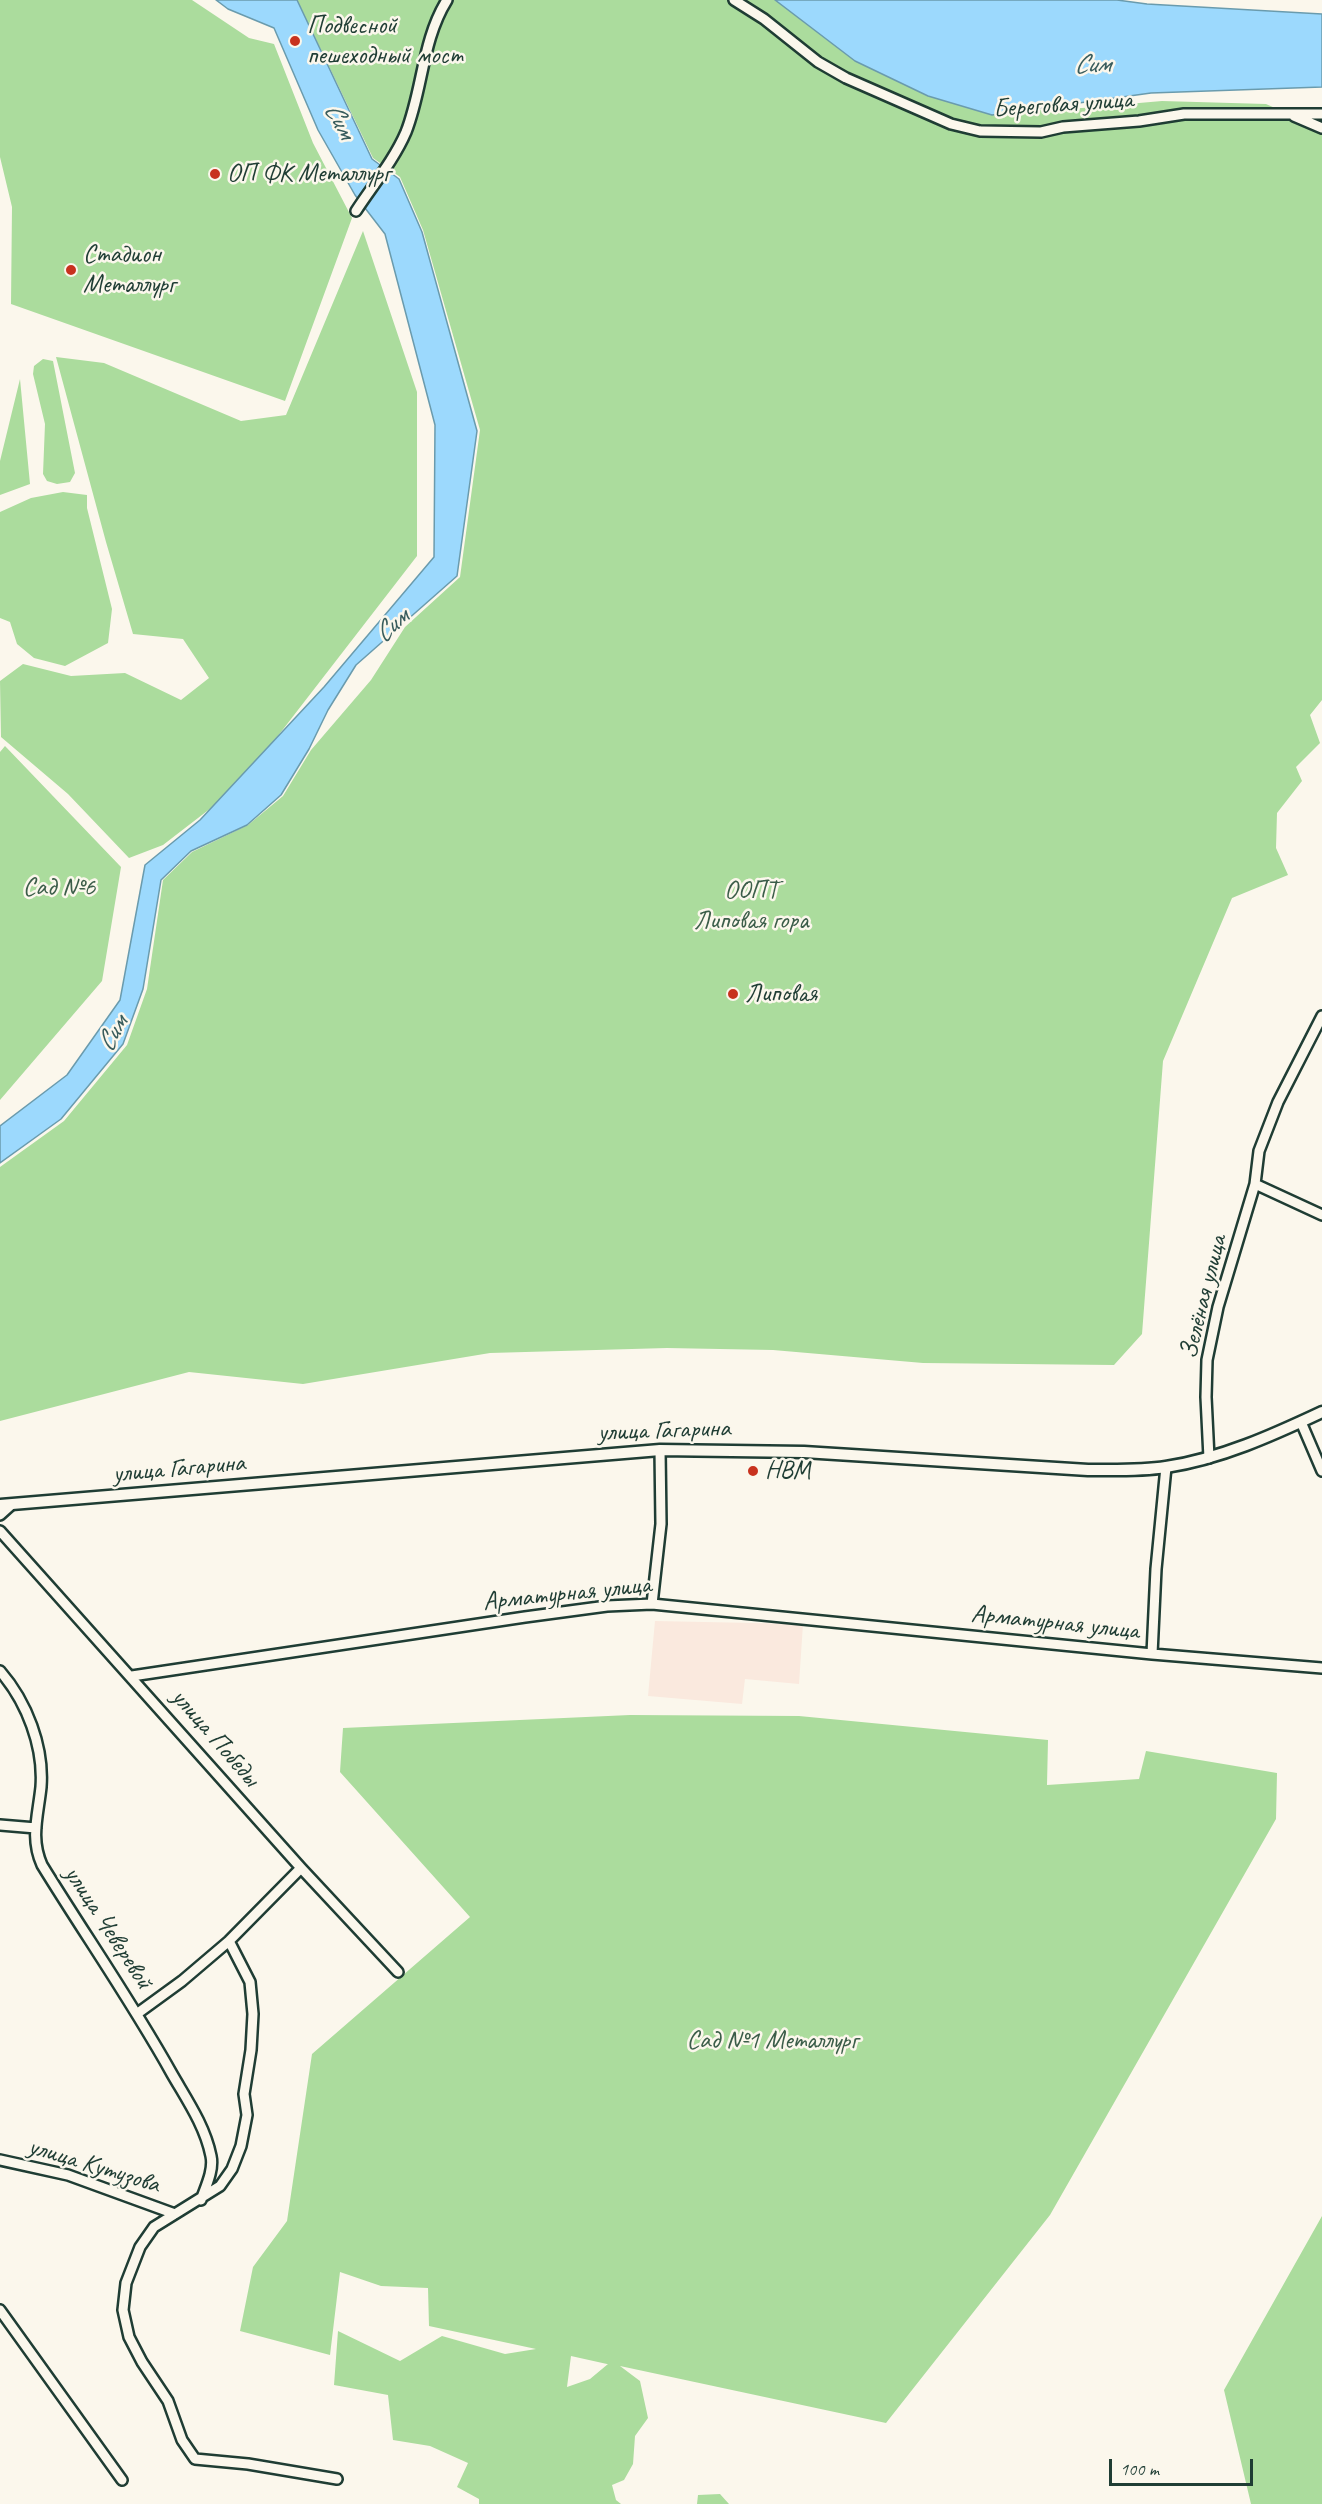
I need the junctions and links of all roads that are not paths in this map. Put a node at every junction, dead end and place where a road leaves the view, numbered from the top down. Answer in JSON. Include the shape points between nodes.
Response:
{"nodes":[{"id":1,"x":447,"y":0,"type":"edge"},
{"id":2,"x":734,"y":0,"type":"edge"},
{"id":3,"x":1288,"y":114,"type":"junction"},
{"id":4,"x":1322,"y":114,"type":"edge"},
{"id":5,"x":1322,"y":128,"type":"edge"},
{"id":6,"x":356,"y":210,"type":"dead end"},
{"id":7,"x":1322,"y":1016,"type":"edge"},
{"id":8,"x":1255,"y":1184,"type":"junction"},
{"id":9,"x":1322,"y":1215,"type":"edge"},
{"id":10,"x":1322,"y":1412,"type":"edge"},
{"id":11,"x":1301,"y":1422,"type":"junction"},
{"id":12,"x":660,"y":1450,"type":"junction"},
{"id":13,"x":1209,"y":1458,"type":"junction"},
{"id":14,"x":1166,"y":1467,"type":"junction"},
{"id":15,"x":1322,"y":1471,"type":"edge"},
{"id":16,"x":5,"y":1506,"type":"edge"},
{"id":17,"x":0,"y":1515,"type":"edge"},
{"id":18,"x":0,"y":1531,"type":"edge"},
{"id":19,"x":652,"y":1604,"type":"junction"},
{"id":20,"x":1152,"y":1654,"type":"junction"},
{"id":21,"x":1322,"y":1668,"type":"edge"},
{"id":22,"x":0,"y":1671,"type":"edge"},
{"id":23,"x":132,"y":1676,"type":"junction"},
{"id":24,"x":0,"y":1825,"type":"edge"},
{"id":25,"x":36,"y":1828,"type":"junction"},
{"id":26,"x":301,"y":1868,"type":"junction"},
{"id":27,"x":229,"y":1941,"type":"junction"},
{"id":28,"x":398,"y":1972,"type":"dead end"},
{"id":29,"x":138,"y":2013,"type":"junction"},
{"id":30,"x":0,"y":2160,"type":"edge"},
{"id":31,"x":201,"y":2200,"type":"junction"},
{"id":32,"x":175,"y":2214,"type":"junction"},
{"id":33,"x":0,"y":2310,"type":"edge"},
{"id":34,"x":337,"y":2479,"type":"dead end"},
{"id":35,"x":122,"y":2480,"type":"dead end"}],
"edges":[{"from":1,"to":6,"type":"street","via":[[437,17],[406,132]]},
{"from":2,"to":3,"type":"street","name":"Береговая улица","via":[[846,78],[951,124],[980,131],[1041,132],[1185,114]]},
{"from":3,"to":4,"type":"street","name":"Береговая улица"},
{"from":3,"to":5,"type":"street"},
{"from":7,"to":8,"type":"street","name":"Зелёная улица","via":[[1278,1102],[1259,1151]]},
{"from":8,"to":9,"type":"street"},
{"from":8,"to":13,"type":"street","name":"Зелёная улица","via":[[1218,1307],[1207,1360]]},
{"from":10,"to":11,"type":"street","name":"улица Гагарина"},
{"from":11,"to":13,"type":"street","name":"улица Гагарина"},
{"from":11,"to":15,"type":"street"},
{"from":12,"to":14,"type":"street","name":"улица Гагарина","via":[[772,1451],[1088,1470]]},
{"from":12,"to":16,"type":"street","name":"улица Гагарина"},
{"from":12,"to":19,"type":"street","via":[[661,1524]]},
{"from":13,"to":14,"type":"street","name":"улица Гагарина"},
{"from":14,"to":20,"type":"street","name":"Арматурная улица"},
{"from":16,"to":17,"type":"street"},
{"from":18,"to":23,"type":"street","name":"улица Победы"},
{"from":19,"to":20,"type":"street","name":"Арматурная улица"},
{"from":19,"to":23,"type":"street","name":"Арматурная улица","via":[[525,1617]]},
{"from":20,"to":21,"type":"street","name":"Арматурная улица"},
{"from":22,"to":25,"type":"street","name":"улица Чеверевой","via":[[11,1684],[35,1737],[42,1767]]},
{"from":23,"to":26,"type":"street","name":"улица Победы"},
{"from":24,"to":25,"type":"street"},
{"from":25,"to":29,"type":"street","name":"улица Чеверевой","via":[[35,1849],[42,1865]]},
{"from":26,"to":27,"type":"street"},
{"from":26,"to":28,"type":"street","name":"улица Победы"},
{"from":27,"to":29,"type":"street"},
{"from":27,"to":31,"type":"street","via":[[250,1982],[251,2050],[243,2094],[247,2115],[232,2169],[220,2186]]},
{"from":29,"to":31,"type":"street","name":"улица Чеверевой","via":[[203,2128],[212,2158]]},
{"from":30,"to":32,"type":"street","name":"улица Кутузова","via":[[68,2175]]},
{"from":31,"to":32,"type":"street"},
{"from":32,"to":34,"type":"street","via":[[154,2227],[140,2247],[126,2283],[123,2310],[129,2337],[168,2401],[182,2440],[195,2459]]},
{"from":33,"to":35,"type":"street"}]}
